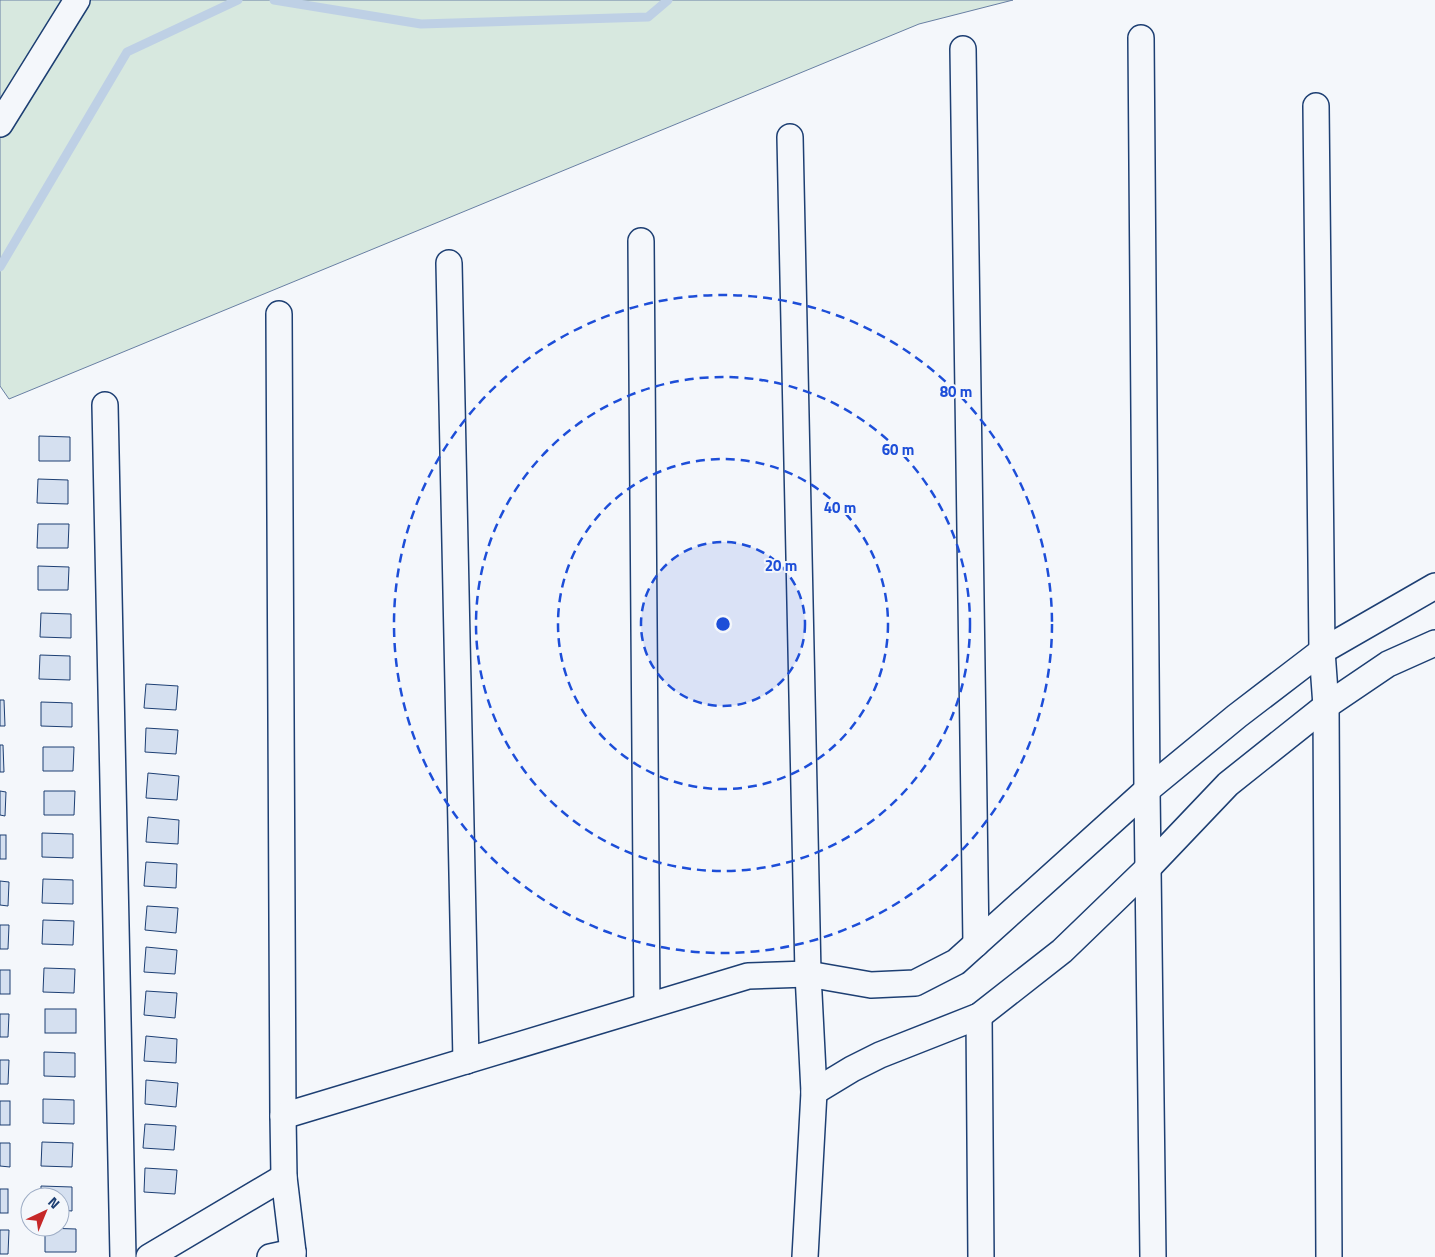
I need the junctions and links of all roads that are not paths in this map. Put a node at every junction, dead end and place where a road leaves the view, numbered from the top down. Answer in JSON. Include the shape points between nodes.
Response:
{"nodes":[{"id":1,"x":77,"y":0,"type":"edge"},
{"id":2,"x":1141,"y":38,"type":"dead end"},
{"id":3,"x":963,"y":49,"type":"dead end"},
{"id":4,"x":1316,"y":106,"type":"dead end"},
{"id":5,"x":0,"y":124,"type":"edge"},
{"id":6,"x":790,"y":137,"type":"dead end"},
{"id":7,"x":641,"y":241,"type":"dead end"},
{"id":8,"x":449,"y":264,"type":"dead end"},
{"id":9,"x":280,"y":314,"type":"dead end"},
{"id":10,"x":105,"y":405,"type":"dead end"},
{"id":11,"x":1435,"y":586,"type":"edge"},
{"id":12,"x":1435,"y":643,"type":"edge"},
{"id":13,"x":1322,"y":651,"type":"junction"},
{"id":14,"x":1326,"y":706,"type":"junction"},
{"id":15,"x":1147,"y":790,"type":"junction"},
{"id":16,"x":1148,"y":868,"type":"junction"},
{"id":17,"x":976,"y":944,"type":"junction"},
{"id":18,"x":808,"y":974,"type":"junction"},
{"id":19,"x":647,"y":1006,"type":"junction"},
{"id":20,"x":979,"y":1016,"type":"junction"},
{"id":21,"x":466,"y":1061,"type":"junction"},
{"id":22,"x":814,"y":1092,"type":"junction"},
{"id":23,"x":283,"y":1116,"type":"junction"},
{"id":24,"x":284,"y":1177,"type":"junction"},
{"id":25,"x":286,"y":1255,"type":"edge"},
{"id":26,"x":122,"y":1257,"type":"edge"},
{"id":27,"x":149,"y":1257,"type":"edge"},
{"id":28,"x":805,"y":1257,"type":"edge"},
{"id":29,"x":981,"y":1257,"type":"edge"},
{"id":30,"x":1153,"y":1257,"type":"edge"},
{"id":31,"x":1329,"y":1257,"type":"edge"}],
"edges":[{"from":1,"to":5,"type":"street"},
{"from":2,"to":15,"type":"street"},
{"from":3,"to":17,"type":"street"},
{"from":4,"to":13,"type":"street"},
{"from":6,"to":18,"type":"street"},
{"from":7,"to":19,"type":"street"},
{"from":8,"to":21,"type":"street"},
{"from":9,"to":23,"type":"street"},
{"from":10,"to":26,"type":"street"},
{"from":11,"to":13,"type":"street"},
{"from":12,"to":14,"type":"street","via":[[1388,664]]},
{"from":13,"to":14,"type":"street"},
{"from":13,"to":15,"type":"street"},
{"from":14,"to":16,"type":"street","via":[[1228,784]]},
{"from":14,"to":31,"type":"street"},
{"from":15,"to":16,"type":"street"},
{"from":15,"to":17,"type":"street"},
{"from":16,"to":20,"type":"street","via":[[1062,952]]},
{"from":16,"to":30,"type":"street"},
{"from":17,"to":18,"type":"street","via":[[956,962],[914,983],[872,985]]},
{"from":18,"to":19,"type":"street","via":[[748,976]]},
{"from":18,"to":22,"type":"street"},
{"from":19,"to":21,"type":"street"},
{"from":20,"to":22,"type":"street","via":[[880,1055]]},
{"from":20,"to":29,"type":"street"},
{"from":21,"to":23,"type":"street"},
{"from":22,"to":28,"type":"street"},
{"from":23,"to":24,"type":"street"},
{"from":24,"to":25,"type":"street"},
{"from":24,"to":27,"type":"street"}]}
